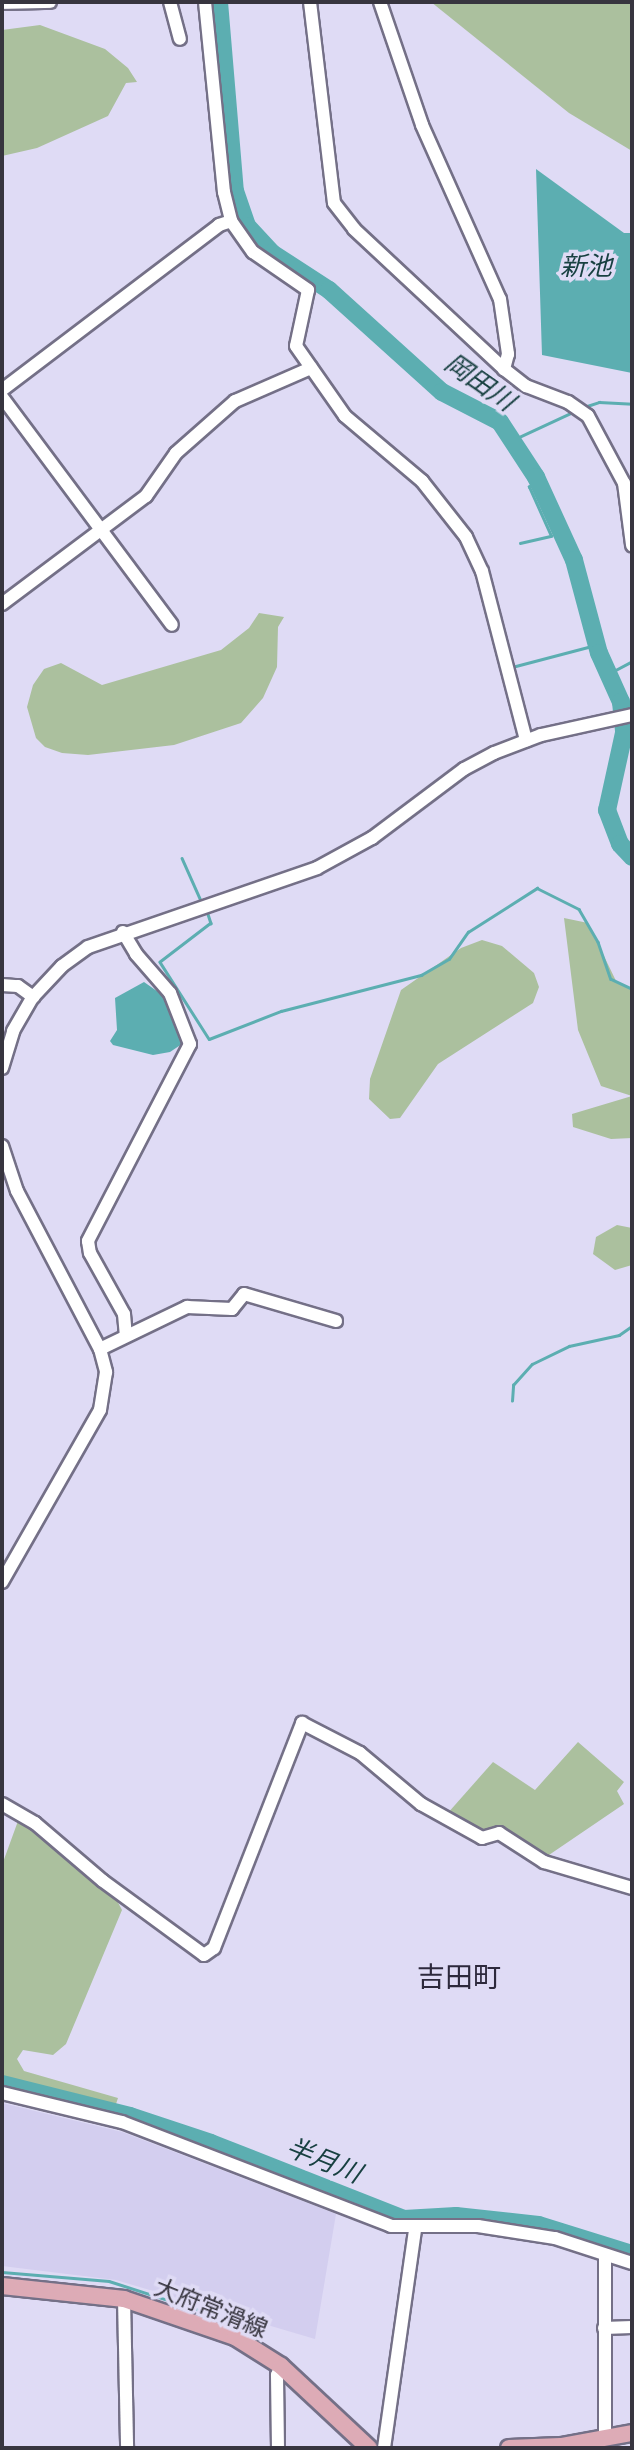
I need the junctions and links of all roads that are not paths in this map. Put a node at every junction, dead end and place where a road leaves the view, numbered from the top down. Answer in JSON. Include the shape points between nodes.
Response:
{"nodes":[{"id":1,"x":50,"y":2,"type":"edge"},
{"id":2,"x":170,"y":2,"type":"edge"},
{"id":3,"x":205,"y":2,"type":"edge"},
{"id":4,"x":310,"y":2,"type":"edge"},
{"id":5,"x":380,"y":2,"type":"edge"},
{"id":6,"x":2,"y":3,"type":"edge"},
{"id":7,"x":180,"y":39,"type":"dead end"},
{"id":8,"x":231,"y":221,"type":"junction"},
{"id":9,"x":311,"y":368,"type":"junction"},
{"id":10,"x":504,"y":369,"type":"junction"},
{"id":11,"x":2,"y":390,"type":"edge"},
{"id":12,"x":2,"y":397,"type":"edge"},
{"id":13,"x":101,"y":528,"type":"junction"},
{"id":14,"x":632,"y":545,"type":"edge"},
{"id":15,"x":2,"y":604,"type":"edge"},
{"id":16,"x":172,"y":625,"type":"dead end"},
{"id":17,"x":626,"y":716,"type":"edge"},
{"id":18,"x":526,"y":740,"type":"junction"},
{"id":19,"x":123,"y":932,"type":"junction"},
{"id":20,"x":2,"y":985,"type":"edge"},
{"id":21,"x":33,"y":997,"type":"junction"},
{"id":22,"x":2,"y":1068,"type":"edge"},
{"id":23,"x":2,"y":1146,"type":"edge"},
{"id":24,"x":336,"y":1321,"type":"dead end"},
{"id":25,"x":126,"y":1335,"type":"junction"},
{"id":26,"x":100,"y":1349,"type":"junction"},
{"id":27,"x":2,"y":1582,"type":"edge"},
{"id":28,"x":2,"y":1804,"type":"edge"},
{"id":29,"x":632,"y":1888,"type":"edge"},
{"id":30,"x":2,"y":2093,"type":"edge"},
{"id":31,"x":415,"y":2229,"type":"junction"},
{"id":32,"x":605,"y":2255,"type":"junction"},
{"id":33,"x":632,"y":2263,"type":"edge"},
{"id":34,"x":2,"y":2286,"type":"edge"},
{"id":35,"x":124,"y":2299,"type":"junction"},
{"id":36,"x":632,"y":2327,"type":"edge"},
{"id":37,"x":604,"y":2328,"type":"junction"},
{"id":38,"x":281,"y":2365,"type":"junction"},
{"id":39,"x":632,"y":2433,"type":"edge"},
{"id":40,"x":605,"y":2438,"type":"junction"},
{"id":41,"x":561,"y":2447,"type":"edge"},
{"id":42,"x":127,"y":2448,"type":"edge"},
{"id":43,"x":278,"y":2448,"type":"edge"},
{"id":44,"x":369,"y":2448,"type":"edge"},
{"id":45,"x":384,"y":2448,"type":"edge"},
{"id":46,"x":509,"y":2448,"type":"edge"}],
"edges":[{"from":1,"to":6,"type":"street"},
{"from":2,"to":7,"type":"street"},
{"from":3,"to":8,"type":"street"},
{"from":4,"to":10,"type":"street","via":[[334,203],[354,229]]},
{"from":5,"to":10,"type":"street","via":[[422,125],[500,299],[508,354]]},
{"from":8,"to":9,"type":"street","via":[[253,252],[308,290],[295,336]]},
{"from":8,"to":11,"type":"street","via":[[219,225]]},
{"from":9,"to":13,"type":"street","via":[[235,401],[176,453],[146,496]]},
{"from":9,"to":18,"type":"street","via":[[345,416],[422,481],[466,537],[482,572]]},
{"from":10,"to":14,"type":"street","via":[[526,386],[568,402],[600,431],[627,492]]},
{"from":12,"to":13,"type":"street"},
{"from":13,"to":15,"type":"street"},
{"from":13,"to":16,"type":"street"},
{"from":17,"to":18,"type":"street"},
{"from":18,"to":19,"type":"street","via":[[464,769],[372,838],[317,868]]},
{"from":19,"to":21,"type":"street","via":[[76,955]]},
{"from":19,"to":25,"type":"street","via":[[170,993],[190,1044],[88,1241],[90,1253],[124,1314]]},
{"from":20,"to":21,"type":"street","via":[[18,986]]},
{"from":21,"to":22,"type":"street","via":[[13,1031]]},
{"from":23,"to":26,"type":"street","via":[[17,1191]]},
{"from":24,"to":25,"type":"street","via":[[244,1294],[232,1309],[187,1307]]},
{"from":25,"to":26,"type":"street"},
{"from":26,"to":27,"type":"street","via":[[106,1385],[100,1410]]},
{"from":28,"to":29,"type":"street","via":[[34,1822],[103,1881],[204,1955],[214,1948],[302,1723],[360,1753],[421,1804],[482,1838],[499,1833],[544,1862]]},
{"from":30,"to":31,"type":"street","via":[[122,2122],[363,2217]]},
{"from":31,"to":32,"type":"street","via":[[478,2226],[555,2238]]},
{"from":31,"to":45,"type":"street"},
{"from":32,"to":33,"type":"street"},
{"from":32,"to":37,"type":"street"},
{"from":34,"to":35,"type":"main road","name":"大府常滑線"},
{"from":35,"to":38,"type":"main road","name":"大府常滑線","via":[[235,2337]]},
{"from":35,"to":42,"type":"street"},
{"from":36,"to":37,"type":"street"},
{"from":37,"to":40,"type":"street"},
{"from":38,"to":43,"type":"street","via":[[277,2375]]},
{"from":38,"to":44,"type":"main road","name":"大府常滑線"},
{"from":39,"to":40,"type":"main road"},
{"from":40,"to":41,"type":"main road"},
{"from":41,"to":46,"type":"main road"}]}
